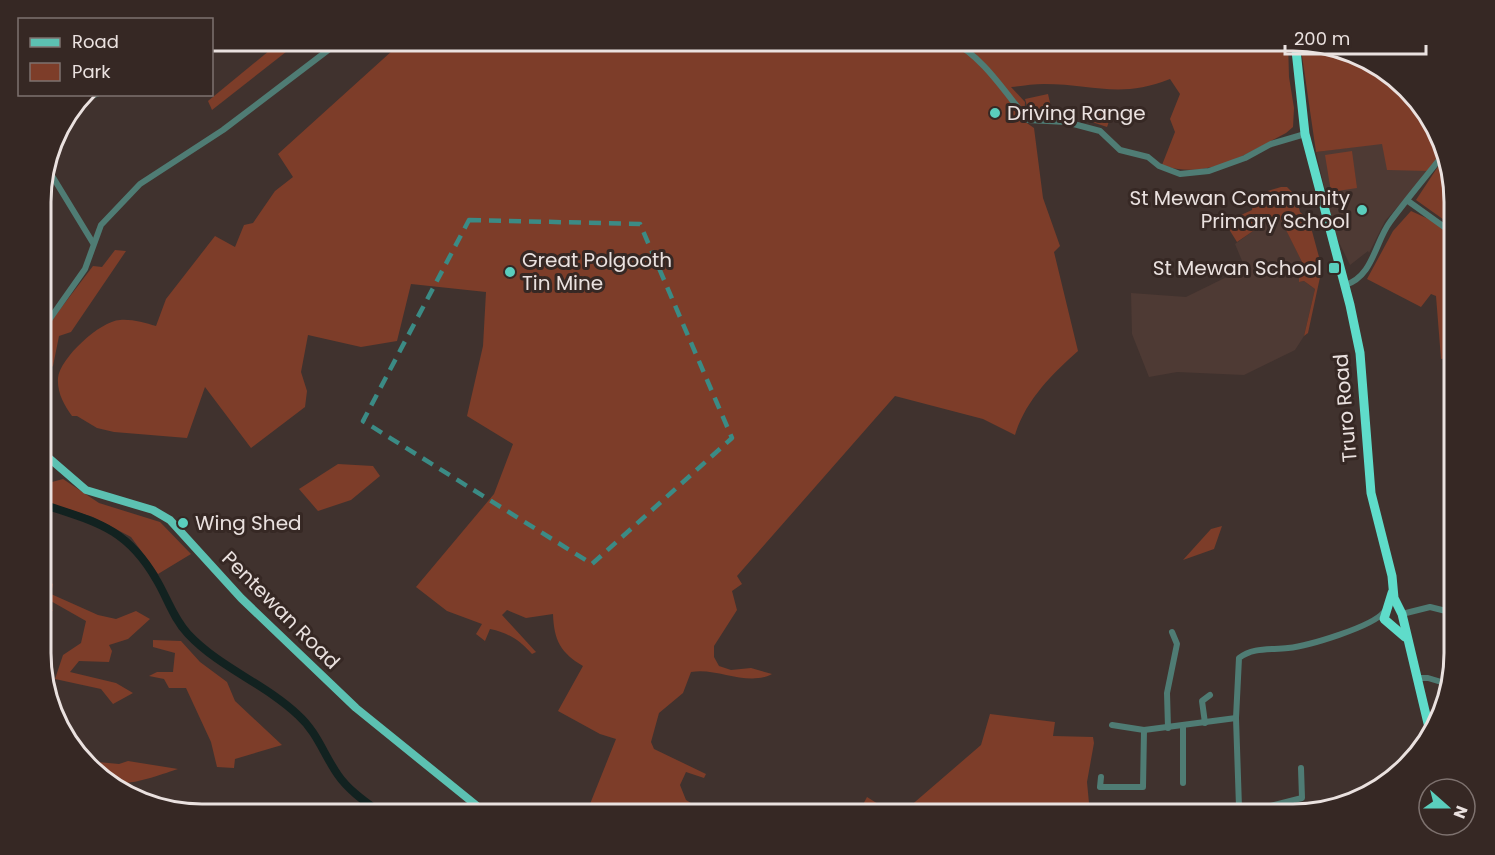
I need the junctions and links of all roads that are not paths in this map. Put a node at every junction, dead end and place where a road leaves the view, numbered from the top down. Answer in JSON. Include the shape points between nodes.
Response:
{"nodes":[{"id":1,"x":326,"y":51,"type":"edge"},
{"id":2,"x":966,"y":51,"type":"edge"},
{"id":3,"x":1296,"y":51,"type":"edge"},
{"id":4,"x":1305,"y":134,"type":"junction"},
{"id":5,"x":1438,"y":161,"type":"edge"},
{"id":6,"x":53,"y":177,"type":"edge"},
{"id":7,"x":1408,"y":201,"type":"junction"},
{"id":8,"x":1444,"y":227,"type":"edge"},
{"id":9,"x":93,"y":243,"type":"junction"},
{"id":10,"x":1345,"y":285,"type":"junction"},
{"id":11,"x":51,"y":317,"type":"edge"},
{"id":12,"x":51,"y":460,"type":"edge"},
{"id":13,"x":1393,"y":588,"type":"junction"},
{"id":14,"x":1444,"y":610,"type":"edge"},
{"id":15,"x":1386,"y":611,"type":"junction"},
{"id":16,"x":1401,"y":613,"type":"junction"},
{"id":17,"x":1373,"y":622,"type":"junction"},
{"id":18,"x":1390,"y":624,"type":"junction"},
{"id":19,"x":1172,"y":632,"type":"dead end"},
{"id":20,"x":1408,"y":640,"type":"junction"},
{"id":21,"x":1417,"y":678,"type":"junction"},
{"id":22,"x":1441,"y":682,"type":"edge"},
{"id":23,"x":1210,"y":695,"type":"dead end"},
{"id":24,"x":1236,"y":718,"type":"junction"},
{"id":25,"x":1428,"y":722,"type":"edge"},
{"id":26,"x":1206,"y":723,"type":"junction"},
{"id":27,"x":1112,"y":725,"type":"dead end"},
{"id":28,"x":1184,"y":726,"type":"junction"},
{"id":29,"x":1168,"y":728,"type":"junction"},
{"id":30,"x":1144,"y":730,"type":"junction"},
{"id":31,"x":1301,"y":768,"type":"dead end"},
{"id":32,"x":1101,"y":777,"type":"dead end"},
{"id":33,"x":1183,"y":783,"type":"dead end"},
{"id":34,"x":475,"y":804,"type":"edge"},
{"id":35,"x":1239,"y":804,"type":"edge"},
{"id":36,"x":1278,"y":804,"type":"edge"}],
"edges":[{"from":1,"to":9,"type":"street","via":[[223,130],[140,184],[101,225]]},
{"from":2,"to":4,"type":"street","via":[[987,70],[1028,120],[1100,131],[1120,150],[1148,157],[1180,174],[1209,171]]},
{"from":3,"to":4,"type":"highway","name":"Truro Road"},
{"from":4,"to":10,"type":"highway","name":"Truro Road"},
{"from":5,"to":7,"type":"street"},
{"from":6,"to":9,"type":"street"},
{"from":7,"to":8,"type":"street"},
{"from":7,"to":10,"type":"street","via":[[1389,223],[1366,268]]},
{"from":9,"to":11,"type":"street","via":[[84,269]]},
{"from":10,"to":13,"type":"highway","name":"Truro Road","via":[[1360,352],[1371,493]]},
{"from":12,"to":34,"type":"main road","name":"Pentewan Road","via":[[86,490],[153,510],[170,520],[241,598],[356,708]]},
{"from":13,"to":15,"type":"highway","name":"Truro Road"},
{"from":13,"to":16,"type":"highway","name":"Truro Road"},
{"from":14,"to":16,"type":"street","via":[[1430,607]]},
{"from":15,"to":16,"type":"highway","via":[[1392,607]]},
{"from":15,"to":17,"type":"street"},
{"from":15,"to":18,"type":"highway","via":[[1384,618]]},
{"from":16,"to":18,"type":"highway","via":[[1398,624]]},
{"from":16,"to":20,"type":"highway","name":"Truro Road"},
{"from":17,"to":18,"type":"street"},
{"from":17,"to":24,"type":"street","via":[[1309,645],[1249,651],[1239,658]]},
{"from":18,"to":20,"type":"highway"},
{"from":19,"to":29,"type":"street","via":[[1177,644],[1167,693]]},
{"from":20,"to":21,"type":"highway","name":"Truro Road"},
{"from":21,"to":22,"type":"street"},
{"from":21,"to":25,"type":"highway","name":"Truro Road"},
{"from":23,"to":26,"type":"street","via":[[1202,701]]},
{"from":24,"to":26,"type":"street"},
{"from":24,"to":35,"type":"street"},
{"from":26,"to":28,"type":"street"},
{"from":27,"to":30,"type":"street"},
{"from":28,"to":29,"type":"street"},
{"from":28,"to":33,"type":"street"},
{"from":29,"to":30,"type":"street"},
{"from":30,"to":32,"type":"street","via":[[1143,787],[1100,787]]},
{"from":31,"to":36,"type":"street","via":[[1302,798]]}]}
